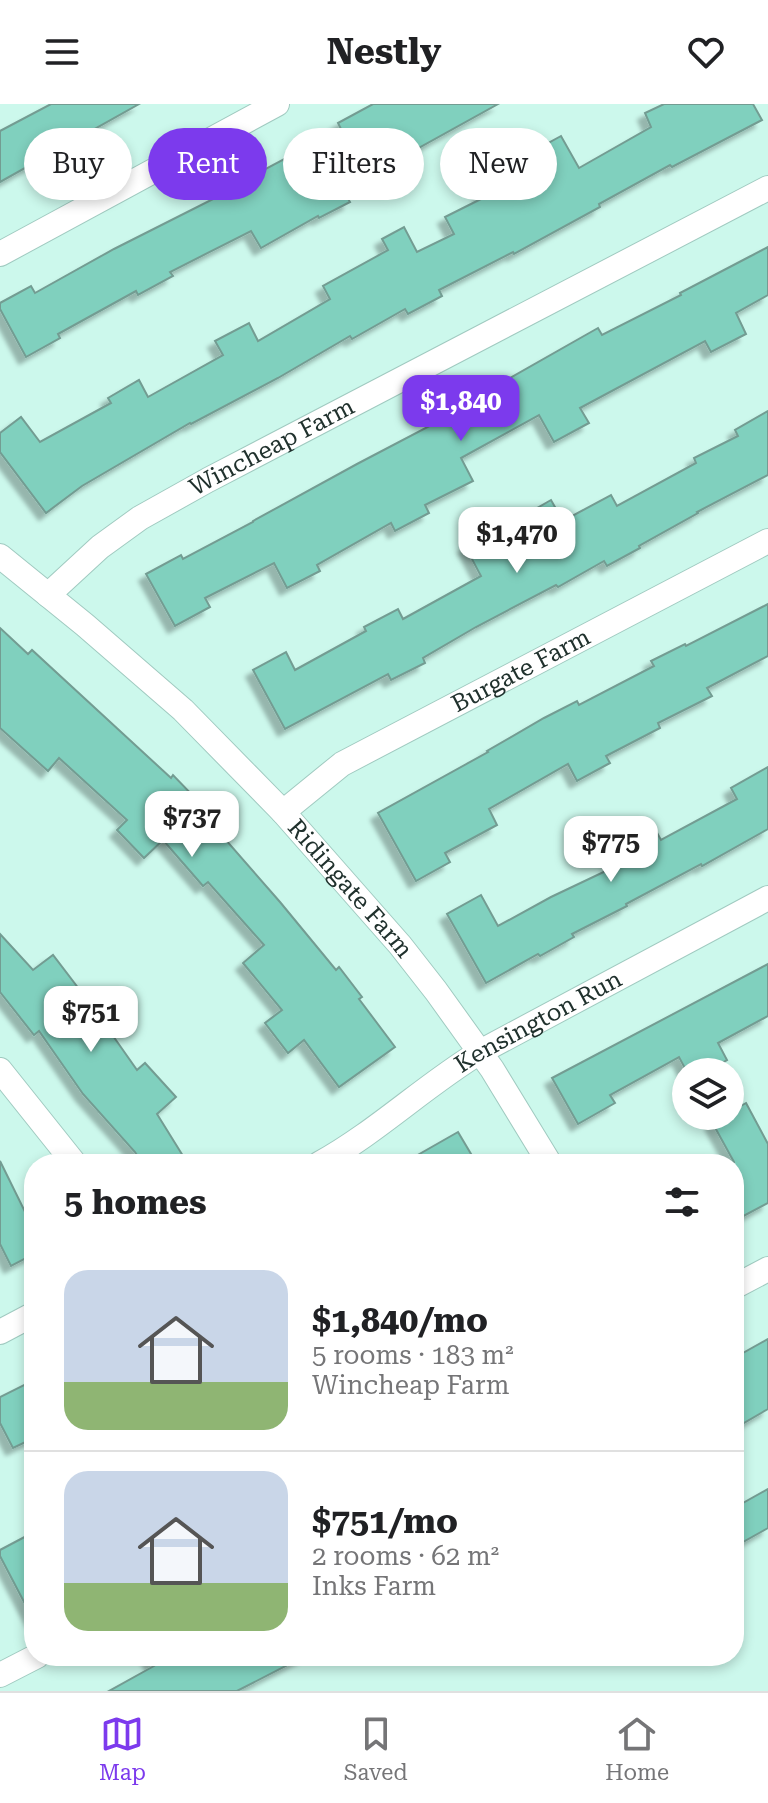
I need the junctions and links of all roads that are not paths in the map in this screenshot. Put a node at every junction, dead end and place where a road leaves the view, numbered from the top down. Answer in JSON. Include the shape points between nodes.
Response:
{"nodes":[{"id":1,"x":277,"y":104,"type":"edge"},
{"id":2,"x":768,"y":188,"type":"edge"},
{"id":3,"x":0,"y":254,"type":"edge"},
{"id":4,"x":768,"y":541,"type":"edge"},
{"id":5,"x":0,"y":556,"type":"edge"},
{"id":6,"x":48,"y":595,"type":"junction"},
{"id":7,"x":283,"y":812,"type":"junction"},
{"id":8,"x":768,"y":898,"type":"edge"},
{"id":9,"x":480,"y":1052,"type":"junction"},
{"id":10,"x":0,"y":1070,"type":"edge"},
{"id":11,"x":67,"y":1154,"type":"edge"},
{"id":12,"x":336,"y":1154,"type":"edge"},
{"id":13,"x":544,"y":1154,"type":"edge"},
{"id":14,"x":768,"y":1269,"type":"edge"},
{"id":15,"x":744,"y":1282,"type":"edge"},
{"id":16,"x":24,"y":1319,"type":"edge"},
{"id":17,"x":0,"y":1332,"type":"edge"},
{"id":18,"x":24,"y":1663,"type":"edge"},
{"id":19,"x":0,"y":1675,"type":"edge"}],
"edges":[{"from":1,"to":3,"type":"street"},
{"from":2,"to":6,"type":"street","name":"Wincheap Farm","via":[[140,518]]},
{"from":4,"to":7,"type":"street","name":"Burgate Farm","via":[[342,764]]},
{"from":5,"to":6,"type":"street","name":"Ridingate Farm"},
{"from":6,"to":7,"type":"street","name":"Ridingate Farm","via":[[183,710]]},
{"from":7,"to":9,"type":"street","name":"Ridingate Farm","via":[[400,945]]},
{"from":8,"to":9,"type":"street","name":"Kensington Run"},
{"from":9,"to":12,"type":"street","name":"Kensington Run"},
{"from":9,"to":13,"type":"street","name":"Ridingate Farm"},
{"from":10,"to":11,"type":"street"},
{"from":14,"to":15,"type":"street"},
{"from":16,"to":17,"type":"street"},
{"from":18,"to":19,"type":"street"}]}
